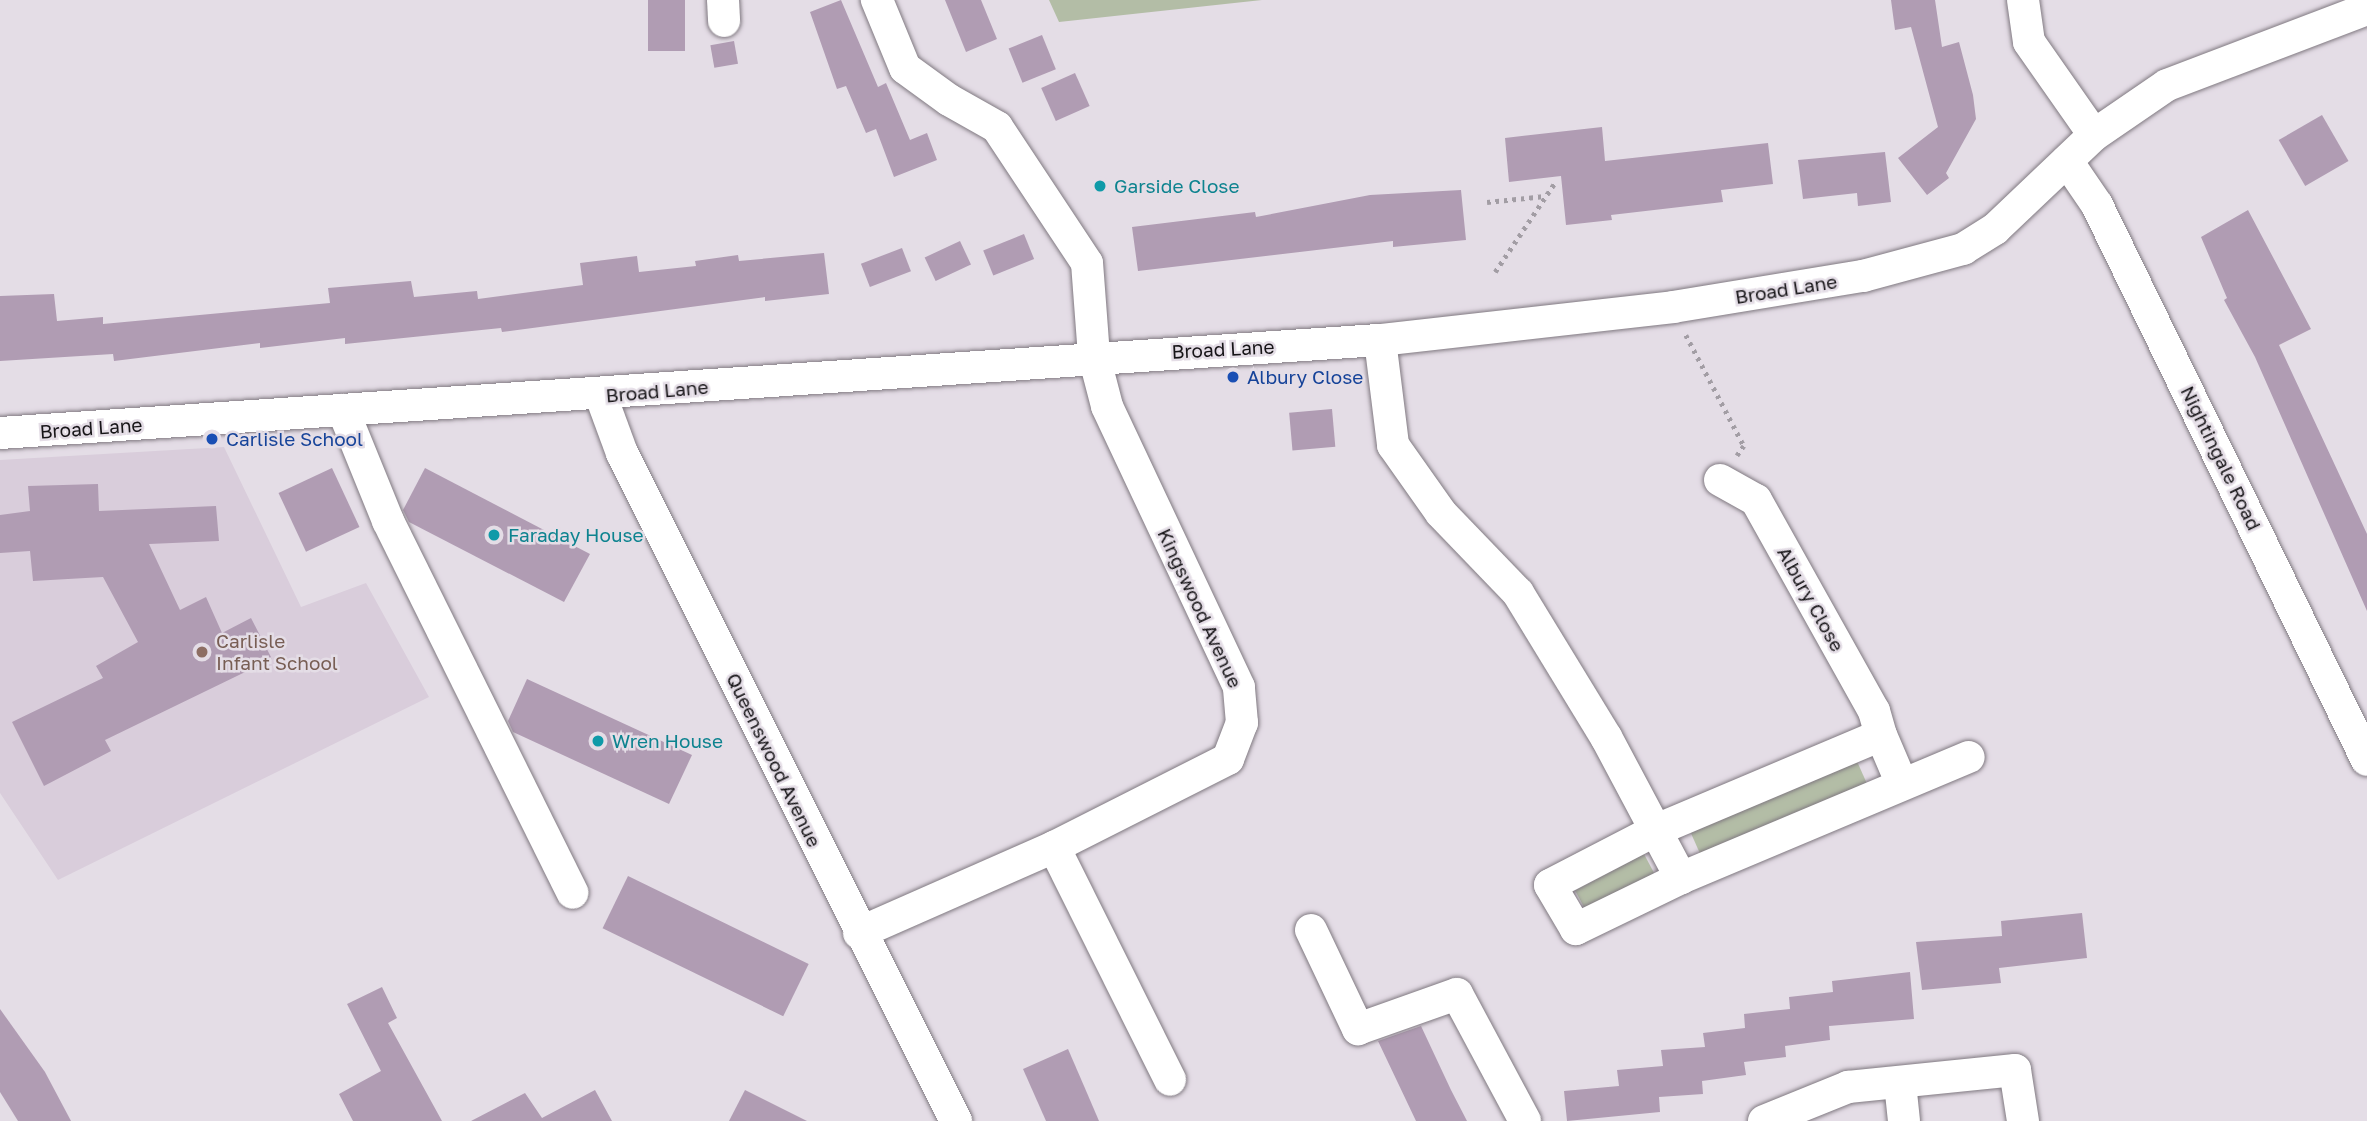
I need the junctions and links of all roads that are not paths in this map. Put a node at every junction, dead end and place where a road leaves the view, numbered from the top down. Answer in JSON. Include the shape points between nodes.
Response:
{"nodes":[{"id":1,"x":877,"y":0,"type":"edge"},
{"id":2,"x":2023,"y":0,"type":"edge"},
{"id":3,"x":2367,"y":9,"type":"edge"},
{"id":4,"x":2094,"y":135,"type":"junction"},
{"id":5,"x":2067,"y":161,"type":"junction"},
{"id":6,"x":1380,"y":340,"type":"junction"},
{"id":7,"x":1094,"y":356,"type":"junction"},
{"id":8,"x":601,"y":396,"type":"junction"},
{"id":9,"x":343,"y":410,"type":"junction"},
{"id":10,"x":0,"y":433,"type":"edge"},
{"id":11,"x":1720,"y":480,"type":"road end"},
{"id":12,"x":1881,"y":735,"type":"junction"},
{"id":13,"x":1969,"y":757,"type":"dead end"},
{"id":14,"x":2367,"y":760,"type":"edge"},
{"id":15,"x":1901,"y":782,"type":"junction"},
{"id":16,"x":1654,"y":831,"type":"junction"},
{"id":17,"x":1054,"y":847,"type":"junction"},
{"id":18,"x":1681,"y":878,"type":"junction"},
{"id":19,"x":573,"y":893,"type":"dead end"},
{"id":20,"x":1311,"y":930,"type":"dead end"},
{"id":21,"x":859,"y":933,"type":"junction"},
{"id":22,"x":1170,"y":1080,"type":"dead end"},
{"id":23,"x":1900,"y":1083,"type":"junction"},
{"id":24,"x":956,"y":1121,"type":"edge"},
{"id":25,"x":1525,"y":1121,"type":"edge"},
{"id":26,"x":1764,"y":1121,"type":"edge"},
{"id":27,"x":1904,"y":1121,"type":"edge"},
{"id":28,"x":2023,"y":1121,"type":"edge"}],
"edges":[{"from":1,"to":7,"type":"street","via":[[905,68],[948,100],[997,127],[1064,225],[1087,263]]},
{"from":2,"to":4,"type":"street","via":[[2029,41]]},
{"from":3,"to":4,"type":"street","name":"Broad Lane","via":[[2201,69],[2137,103]]},
{"from":4,"to":5,"type":"street","name":"Broad Lane"},
{"from":5,"to":6,"type":"street","name":"Broad Lane","via":[[1994,229],[1963,248],[1863,276],[1673,307]]},
{"from":5,"to":14,"type":"street","name":"Nightingale Road","via":[[2097,205]]},
{"from":6,"to":7,"type":"street","name":"Broad Lane"},
{"from":6,"to":16,"type":"street","via":[[1393,445],[1441,513],[1518,593],[1606,737]]},
{"from":7,"to":8,"type":"street","name":"Broad Lane"},
{"from":7,"to":17,"type":"street","name":"Kingswood Avenue","via":[[1112,417],[1239,687],[1242,723],[1228,759]]},
{"from":8,"to":9,"type":"street","name":"Broad Lane"},
{"from":8,"to":21,"type":"street","name":"Queenswood Avenue","via":[[622,453]]},
{"from":9,"to":10,"type":"street","name":"Broad Lane"},
{"from":9,"to":19,"type":"street","via":[[388,521]]},
{"from":11,"to":12,"type":"street","name":"Albury Close","via":[[1756,499],[1874,711]]},
{"from":12,"to":15,"type":"street","name":"Albury Close"},
{"from":12,"to":16,"type":"street"},
{"from":13,"to":15,"type":"street"},
{"from":15,"to":18,"type":"street"},
{"from":16,"to":18,"type":"street"},
{"from":16,"to":18,"type":"street","via":[[1550,885],[1576,929]]},
{"from":17,"to":21,"type":"street","name":"Kingswood Avenue"},
{"from":17,"to":22,"type":"street"},
{"from":20,"to":25,"type":"street","via":[[1358,1029],[1457,994]]},
{"from":21,"to":24,"type":"street","name":"Queenswood Avenue"},
{"from":23,"to":26,"type":"street","via":[[1848,1087]]},
{"from":23,"to":27,"type":"street"},
{"from":23,"to":28,"type":"street","via":[[2015,1070]]}]}
